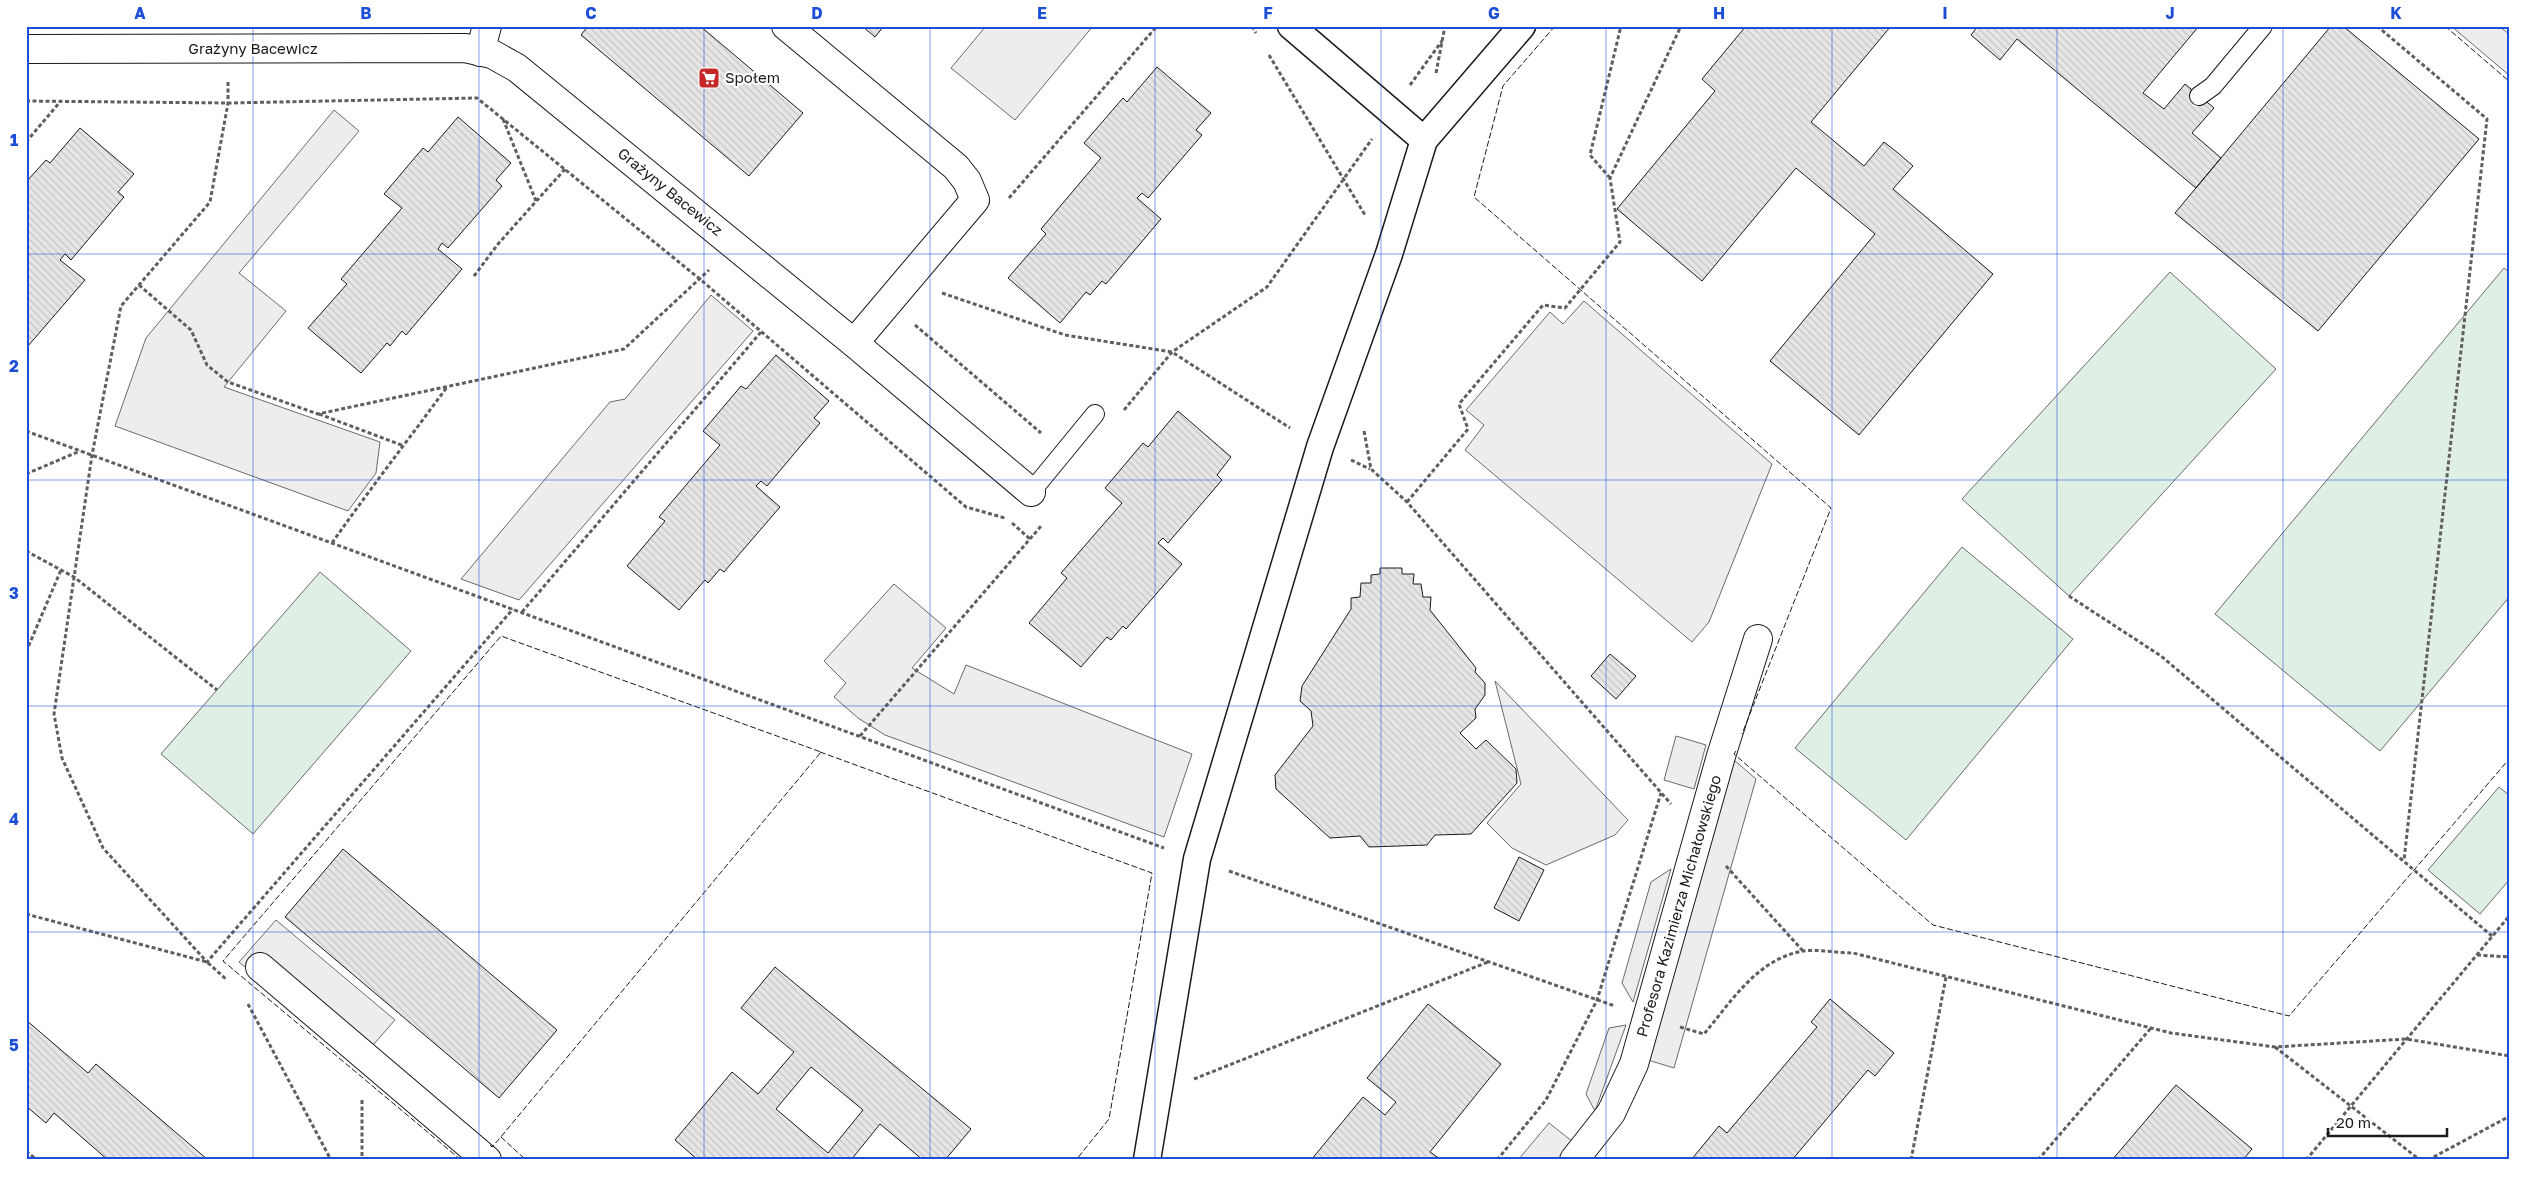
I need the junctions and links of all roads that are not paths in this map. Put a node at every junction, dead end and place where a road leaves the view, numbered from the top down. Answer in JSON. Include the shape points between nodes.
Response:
{"nodes":[{"id":1,"x":786,"y":26,"type":"edge"},
{"id":2,"x":1291,"y":26,"type":"edge"},
{"id":3,"x":1522,"y":26,"type":"edge"},
{"id":4,"x":2263,"y":26,"type":"edge"},
{"id":5,"x":483,"y":39,"type":"edge"},
{"id":6,"x":26,"y":49,"type":"edge"},
{"id":7,"x":2199,"y":96,"type":"dead end"},
{"id":8,"x":1424,"y":140,"type":"junction"},
{"id":9,"x":854,"y":343,"type":"junction"},
{"id":10,"x":1095,"y":414,"type":"dead end"},
{"id":11,"x":1031,"y":492,"type":"joint"},
{"id":12,"x":1758,"y":639,"type":"dead end"},
{"id":13,"x":260,"y":967,"type":"dead end"},
{"id":14,"x":487,"y":1160,"type":"edge"},
{"id":15,"x":1147,"y":1160,"type":"edge"},
{"id":16,"x":1574,"y":1160,"type":"edge"}],
"edges":[{"from":1,"to":9,"type":"street","via":[[956,167],[967,181],[975,200]]},
{"from":2,"to":8,"type":"street"},
{"from":3,"to":8,"type":"street"},
{"from":4,"to":7,"type":"lane","via":[[2213,86]]},
{"from":5,"to":6,"type":"street","name":"Grażyny Bacewicz","via":[[465,48]]},
{"from":5,"to":9,"type":"street","name":"Grażyny Bacewicz","via":[[492,54],[518,68]]},
{"from":8,"to":15,"type":"street","via":[[1389,254],[1320,447],[1197,860]]},
{"from":9,"to":11,"type":"street","name":"Grażyny Bacewicz"},
{"from":10,"to":11,"type":"lane"},
{"from":12,"to":16,"type":"street","name":"Profesora Kazimierza Michałowskiego","via":[[1720,756],[1634,1064],[1611,1113]]},
{"from":13,"to":14,"type":"street"}]}
